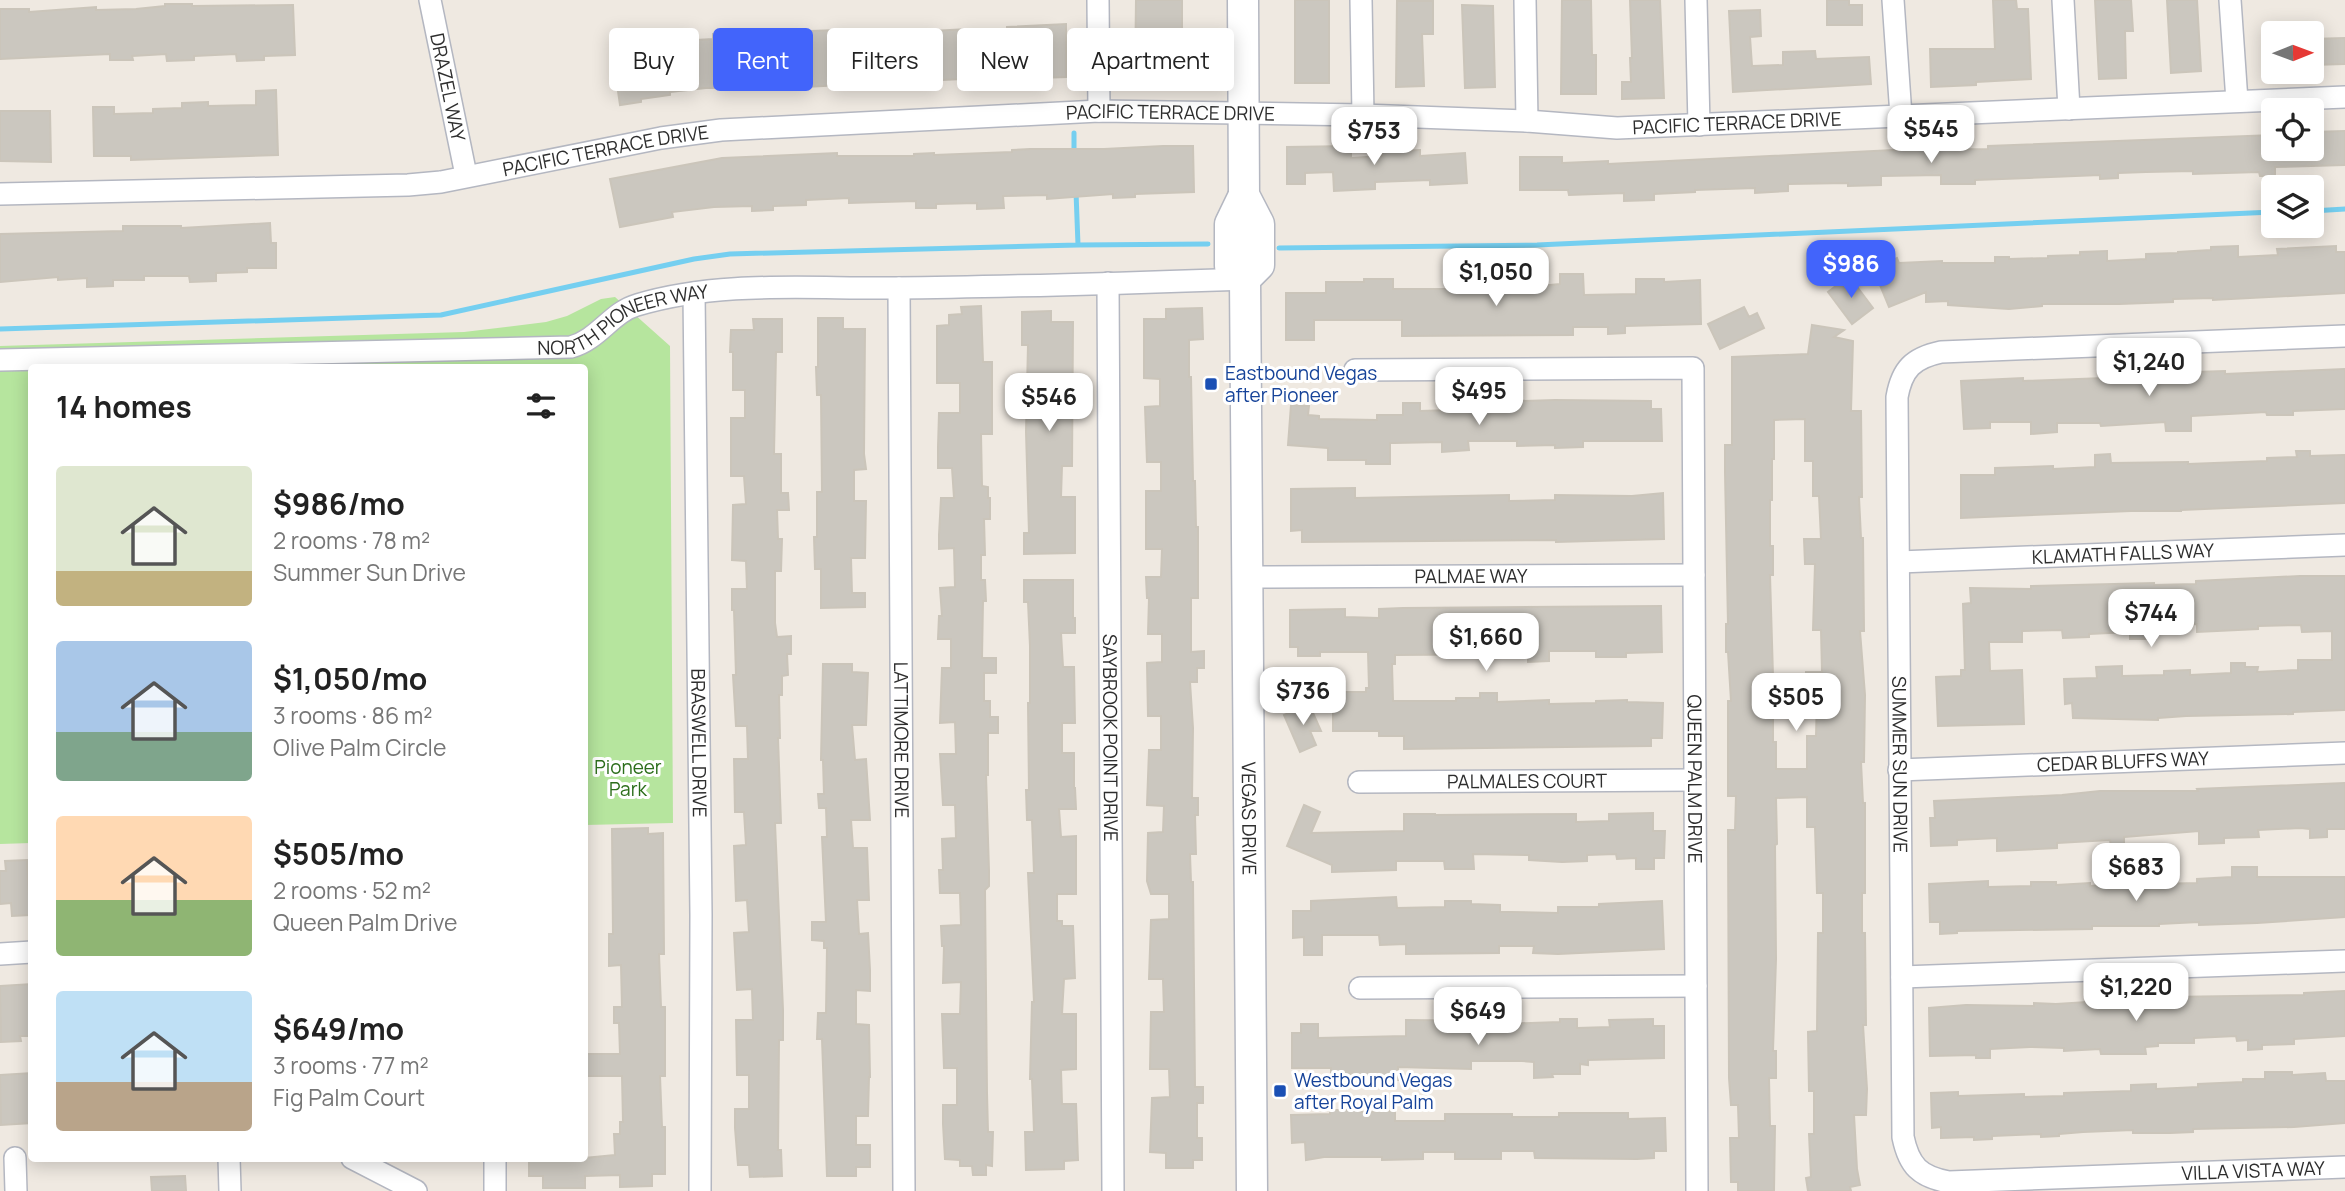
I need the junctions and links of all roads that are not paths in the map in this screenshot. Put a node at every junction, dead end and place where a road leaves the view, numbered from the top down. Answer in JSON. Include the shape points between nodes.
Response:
{"nodes":[{"id":1,"x":430,"y":0,"type":"edge"},
{"id":2,"x":1098,"y":0,"type":"edge"},
{"id":3,"x":1242,"y":0,"type":"edge"},
{"id":4,"x":1361,"y":0,"type":"edge"},
{"id":5,"x":1525,"y":0,"type":"edge"},
{"id":6,"x":1696,"y":0,"type":"edge"},
{"id":7,"x":1893,"y":0,"type":"edge"},
{"id":8,"x":2063,"y":0,"type":"edge"},
{"id":9,"x":2230,"y":0,"type":"edge"},
{"id":10,"x":2345,"y":97,"type":"edge"},
{"id":11,"x":2237,"y":101,"type":"junction"},
{"id":12,"x":2069,"y":109,"type":"junction"},
{"id":13,"x":1100,"y":111,"type":"junction"},
{"id":14,"x":1244,"y":112,"type":"junction"},
{"id":15,"x":1363,"y":115,"type":"junction"},
{"id":16,"x":1901,"y":116,"type":"junction"},
{"id":17,"x":1527,"y":121,"type":"junction"},
{"id":18,"x":1699,"y":125,"type":"junction"},
{"id":19,"x":466,"y":175,"type":"junction"},
{"id":20,"x":0,"y":194,"type":"edge"},
{"id":21,"x":1245,"y":279,"type":"junction"},
{"id":22,"x":1108,"y":283,"type":"junction"},
{"id":23,"x":899,"y":288,"type":"junction"},
{"id":24,"x":694,"y":293,"type":"junction"},
{"id":25,"x":2345,"y":336,"type":"edge"},
{"id":26,"x":0,"y":360,"type":"edge"},
{"id":27,"x":1355,"y":370,"type":"dead end"},
{"id":28,"x":2345,"y":545,"type":"edge"},
{"id":29,"x":1899,"y":562,"type":"junction"},
{"id":30,"x":1693,"y":575,"type":"junction"},
{"id":31,"x":1247,"y":577,"type":"junction"},
{"id":32,"x":2345,"y":753,"type":"edge"},
{"id":33,"x":1899,"y":770,"type":"junction"},
{"id":34,"x":1695,"y":780,"type":"junction"},
{"id":35,"x":1359,"y":782,"type":"dead end"},
{"id":36,"x":28,"y":952,"type":"edge"},
{"id":37,"x":0,"y":954,"type":"edge"},
{"id":38,"x":2345,"y":961,"type":"edge"},
{"id":39,"x":1902,"y":977,"type":"junction"},
{"id":40,"x":1696,"y":986,"type":"junction"},
{"id":41,"x":1360,"y":988,"type":"dead end"},
{"id":42,"x":15,"y":1158,"type":"edge"},
{"id":43,"x":229,"y":1162,"type":"edge"},
{"id":44,"x":360,"y":1162,"type":"edge"},
{"id":45,"x":495,"y":1162,"type":"edge"},
{"id":46,"x":1914,"y":1167,"type":"joint"},
{"id":47,"x":2345,"y":1167,"type":"edge"},
{"id":48,"x":2206,"y":1182,"type":"edge"},
{"id":49,"x":16,"y":1191,"type":"edge"},
{"id":50,"x":230,"y":1191,"type":"edge"},
{"id":51,"x":416,"y":1191,"type":"edge"},
{"id":52,"x":495,"y":1191,"type":"edge"},
{"id":53,"x":699,"y":1191,"type":"edge"},
{"id":54,"x":904,"y":1191,"type":"edge"},
{"id":55,"x":1113,"y":1191,"type":"edge"},
{"id":56,"x":1252,"y":1191,"type":"edge"},
{"id":57,"x":1697,"y":1191,"type":"edge"}],
"edges":[{"from":1,"to":19,"type":"street","name":"DRAZEL WAY"},
{"from":2,"to":13,"type":"street"},
{"from":3,"to":14,"type":"main road","name":"VEGAS DRIVE"},
{"from":4,"to":15,"type":"street"},
{"from":5,"to":17,"type":"street"},
{"from":6,"to":18,"type":"street"},
{"from":7,"to":16,"type":"street"},
{"from":8,"to":12,"type":"street"},
{"from":9,"to":11,"type":"street"},
{"from":10,"to":11,"type":"street","name":"PACIFIC TERRACE DRIVE"},
{"from":11,"to":12,"type":"street","name":"PACIFIC TERRACE DRIVE"},
{"from":12,"to":16,"type":"street","name":"PACIFIC TERRACE DRIVE"},
{"from":13,"to":14,"type":"street","name":"PACIFIC TERRACE DRIVE"},
{"from":13,"to":19,"type":"street","name":"PACIFIC TERRACE DRIVE","via":[[721,130]]},
{"from":14,"to":15,"type":"street","name":"PACIFIC TERRACE DRIVE"},
{"from":14,"to":21,"type":"main road","name":"VEGAS DRIVE","via":[[1244,195],[1259,224],[1259,265]]},
{"from":15,"to":17,"type":"street","name":"PACIFIC TERRACE DRIVE"},
{"from":16,"to":18,"type":"street","name":"PACIFIC TERRACE DRIVE"},
{"from":17,"to":18,"type":"street","name":"PACIFIC TERRACE DRIVE","via":[[1617,128]]},
{"from":19,"to":20,"type":"street","name":"PACIFIC TERRACE DRIVE","via":[[408,185]]},
{"from":21,"to":22,"type":"street","name":"NORTH PIONEER WAY"},
{"from":21,"to":31,"type":"main road","name":"VEGAS DRIVE"},
{"from":22,"to":23,"type":"street","name":"NORTH PIONEER WAY"},
{"from":22,"to":55,"type":"street","name":"SAYBROOK POINT DRIVE"},
{"from":23,"to":24,"type":"street","name":"NORTH PIONEER WAY"},
{"from":23,"to":54,"type":"street","name":"LATTIMORE DRIVE"},
{"from":24,"to":26,"type":"street","name":"NORTH PIONEER WAY","via":[[635,305],[595,336],[571,347]]},
{"from":24,"to":53,"type":"street","name":"BRASWELL DRIVE","via":[[701,915]]},
{"from":25,"to":29,"type":"street","name":"SUMMER SUN DRIVE","via":[[1923,356],[1900,380],[1897,397]]},
{"from":27,"to":30,"type":"street","name":"QUEEN PALM DRIVE","via":[[1693,368]]},
{"from":28,"to":29,"type":"street","name":"KLAMATH FALLS WAY"},
{"from":29,"to":33,"type":"street","name":"SUMMER SUN DRIVE"},
{"from":30,"to":31,"type":"street","name":"PALMAE WAY"},
{"from":30,"to":34,"type":"street","name":"QUEEN PALM DRIVE"},
{"from":31,"to":56,"type":"main road","name":"VEGAS DRIVE"},
{"from":32,"to":33,"type":"street","name":"CEDAR BLUFFS WAY"},
{"from":33,"to":39,"type":"street","name":"SUMMER SUN DRIVE"},
{"from":34,"to":35,"type":"street","name":"PALMALES COURT"},
{"from":34,"to":40,"type":"street","name":"QUEEN PALM DRIVE"},
{"from":36,"to":37,"type":"street"},
{"from":38,"to":39,"type":"street"},
{"from":39,"to":46,"type":"street","name":"SUMMER SUN DRIVE","via":[[1903,1137]]},
{"from":40,"to":41,"type":"street"},
{"from":40,"to":57,"type":"street","name":"QUEEN PALM DRIVE"},
{"from":42,"to":49,"type":"street"},
{"from":43,"to":50,"type":"street"},
{"from":44,"to":51,"type":"street"},
{"from":45,"to":52,"type":"street"},
{"from":46,"to":48,"type":"street","name":"VILLA VISTA WAY","via":[[1931,1179],[1950,1182]]},
{"from":47,"to":48,"type":"street","name":"VILLA VISTA WAY"}]}
